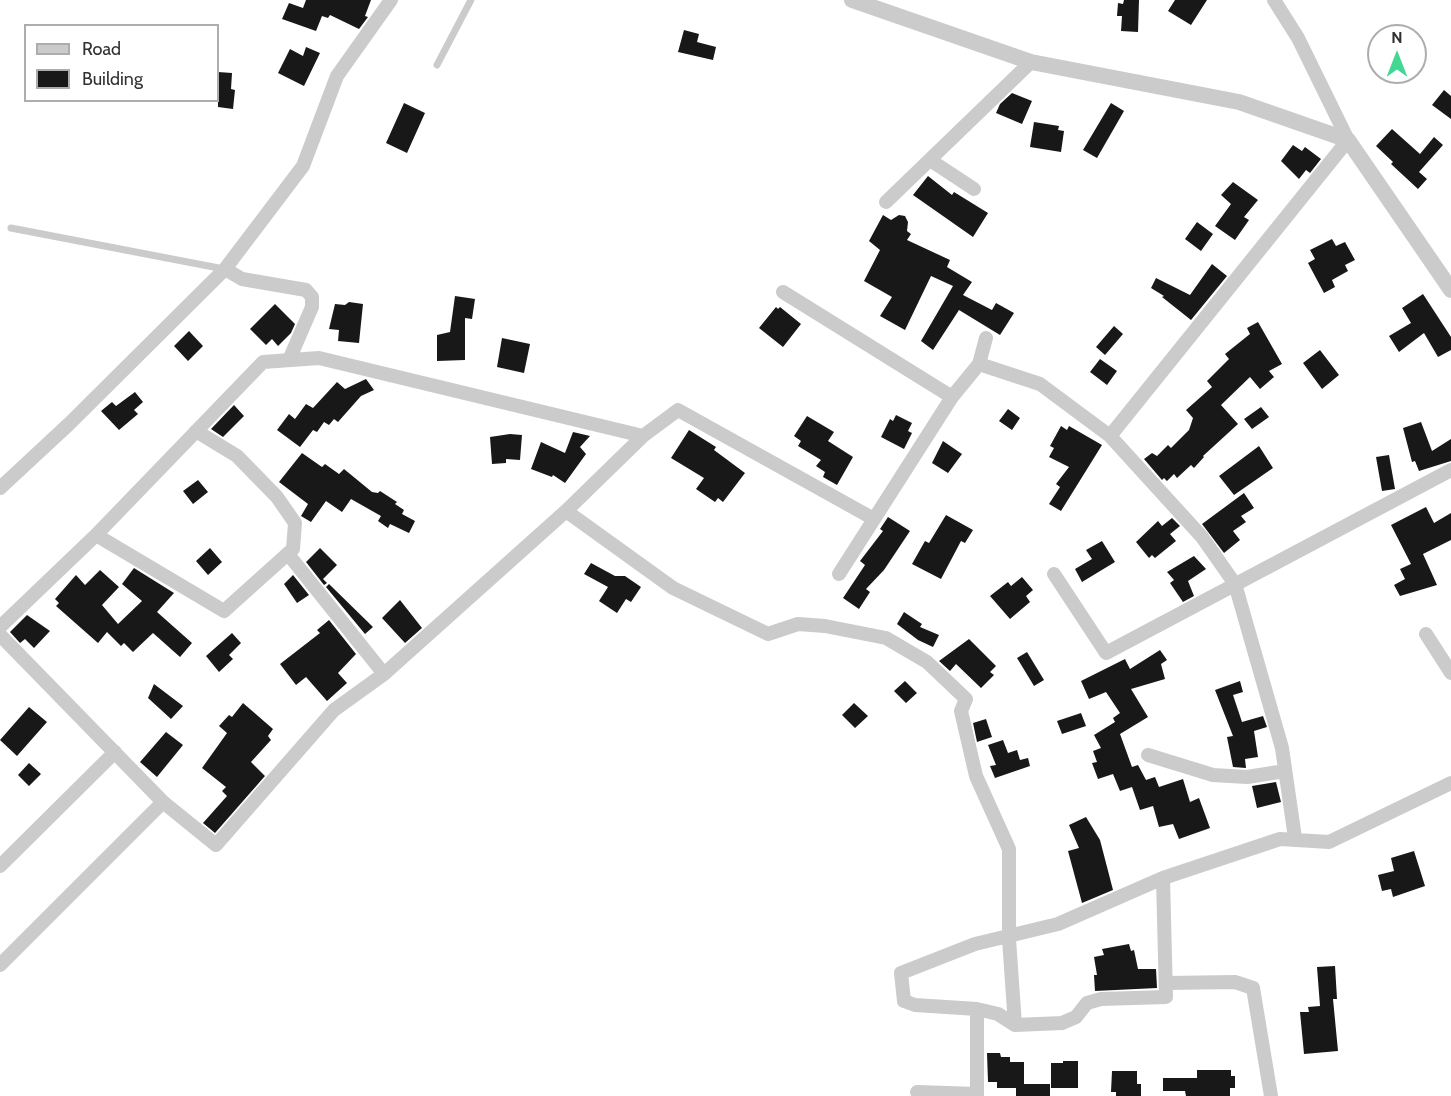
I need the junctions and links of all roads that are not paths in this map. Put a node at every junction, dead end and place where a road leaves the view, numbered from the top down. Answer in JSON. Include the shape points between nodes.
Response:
{"nodes":[{"id":1,"x":391,"y":0,"type":"edge"},
{"id":2,"x":471,"y":0,"type":"edge"},
{"id":3,"x":852,"y":0,"type":"edge"},
{"id":4,"x":1274,"y":0,"type":"edge"},
{"id":5,"x":1031,"y":62,"type":"junction"},
{"id":6,"x":437,"y":65,"type":"dead end"},
{"id":7,"x":1348,"y":140,"type":"junction"},
{"id":8,"x":930,"y":160,"type":"junction"},
{"id":9,"x":974,"y":189,"type":"dead end"},
{"id":10,"x":886,"y":202,"type":"dead end"},
{"id":11,"x":11,"y":228,"type":"dead end"},
{"id":12,"x":225,"y":269,"type":"junction"},
{"id":13,"x":1451,"y":290,"type":"edge"},
{"id":14,"x":783,"y":292,"type":"dead end"},
{"id":15,"x":986,"y":338,"type":"dead end"},
{"id":16,"x":289,"y":360,"type":"junction"},
{"id":17,"x":979,"y":364,"type":"junction"},
{"id":18,"x":952,"y":397,"type":"junction"},
{"id":19,"x":196,"y":431,"type":"junction"},
{"id":20,"x":643,"y":436,"type":"junction"},
{"id":21,"x":1110,"y":436,"type":"junction"},
{"id":22,"x":1451,"y":470,"type":"edge"},
{"id":23,"x":0,"y":488,"type":"edge"},
{"id":24,"x":566,"y":511,"type":"junction"},
{"id":25,"x":874,"y":519,"type":"junction"},
{"id":26,"x":96,"y":535,"type":"junction"},
{"id":27,"x":288,"y":554,"type":"junction"},
{"id":28,"x":839,"y":574,"type":"dead end"},
{"id":29,"x":1054,"y":574,"type":"dead end"},
{"id":30,"x":1235,"y":584,"type":"junction"},
{"id":31,"x":0,"y":627,"type":"edge"},
{"id":32,"x":1426,"y":634,"type":"dead end"},
{"id":33,"x":0,"y":635,"type":"edge"},
{"id":34,"x":1451,"y":673,"type":"edge"},
{"id":35,"x":384,"y":674,"type":"junction"},
{"id":36,"x":115,"y":752,"type":"junction"},
{"id":37,"x":1148,"y":755,"type":"dead end"},
{"id":38,"x":1285,"y":771,"type":"junction"},
{"id":39,"x":1451,"y":785,"type":"edge"},
{"id":40,"x":163,"y":802,"type":"junction"},
{"id":41,"x":1295,"y":838,"type":"junction"},
{"id":42,"x":0,"y":866,"type":"edge"},
{"id":43,"x":1163,"y":878,"type":"junction"},
{"id":44,"x":1009,"y":936,"type":"junction"},
{"id":45,"x":0,"y":965,"type":"edge"},
{"id":46,"x":1166,"y":983,"type":"junction"},
{"id":47,"x":977,"y":1009,"type":"junction"},
{"id":48,"x":1015,"y":1025,"type":"junction"},
{"id":49,"x":917,"y":1092,"type":"dead end"},
{"id":50,"x":977,"y":1095,"type":"edge"},
{"id":51,"x":1271,"y":1096,"type":"edge"}],
"edges":[{"from":1,"to":12,"type":"street","via":[[337,76],[303,166]]},
{"from":2,"to":6,"type":"lane"},
{"from":3,"to":5,"type":"street"},
{"from":4,"to":7,"type":"street","via":[[1298,38]]},
{"from":5,"to":7,"type":"street","via":[[1239,102]]},
{"from":5,"to":8,"type":"street"},
{"from":7,"to":13,"type":"street"},
{"from":7,"to":21,"type":"street"},
{"from":8,"to":9,"type":"street"},
{"from":8,"to":10,"type":"street"},
{"from":11,"to":12,"type":"lane"},
{"from":12,"to":16,"type":"street","via":[[242,279],[306,290],[312,297],[312,307]]},
{"from":12,"to":23,"type":"street"},
{"from":14,"to":18,"type":"street"},
{"from":15,"to":17,"type":"street"},
{"from":16,"to":19,"type":"street","via":[[262,362]]},
{"from":16,"to":20,"type":"street","via":[[319,358]]},
{"from":17,"to":18,"type":"street"},
{"from":17,"to":21,"type":"street","via":[[1040,384]]},
{"from":18,"to":25,"type":"street"},
{"from":19,"to":26,"type":"street"},
{"from":19,"to":27,"type":"street","via":[[237,456],[276,497],[295,523],[293,549]]},
{"from":20,"to":24,"type":"street"},
{"from":20,"to":25,"type":"street","via":[[678,410]]},
{"from":21,"to":30,"type":"street","via":[[1202,537]]},
{"from":22,"to":30,"type":"street"},
{"from":24,"to":35,"type":"street"},
{"from":24,"to":44,"type":"street","via":[[674,588],[768,634],[798,624],[886,638],[927,662],[966,699],[961,711],[976,776],[1009,849]]},
{"from":25,"to":28,"type":"street"},
{"from":26,"to":27,"type":"street","via":[[224,611]]},
{"from":26,"to":31,"type":"street"},
{"from":27,"to":35,"type":"street"},
{"from":29,"to":30,"type":"street","via":[[1106,653]]},
{"from":30,"to":38,"type":"street","via":[[1282,748]]},
{"from":32,"to":34,"type":"street"},
{"from":33,"to":36,"type":"street"},
{"from":35,"to":40,"type":"street","via":[[334,710],[216,845]]},
{"from":36,"to":40,"type":"street"},
{"from":36,"to":42,"type":"street"},
{"from":37,"to":38,"type":"street","via":[[1213,775],[1248,777]]},
{"from":38,"to":41,"type":"street"},
{"from":39,"to":41,"type":"street","via":[[1329,842],[1309,843]]},
{"from":40,"to":45,"type":"street"},
{"from":41,"to":43,"type":"street","via":[[1280,839]]},
{"from":43,"to":44,"type":"street","via":[[1058,924]]},
{"from":43,"to":46,"type":"street"},
{"from":44,"to":47,"type":"street","via":[[975,944],[901,973],[904,1001]]},
{"from":44,"to":48,"type":"street"},
{"from":46,"to":48,"type":"street","via":[[1166,997],[1101,999],[1088,1003],[1076,1017],[1062,1023]]},
{"from":46,"to":51,"type":"street","via":[[1235,982],[1252,988]]},
{"from":47,"to":48,"type":"street","via":[[998,1014]]},
{"from":47,"to":50,"type":"street"},
{"from":49,"to":50,"type":"street"}]}
